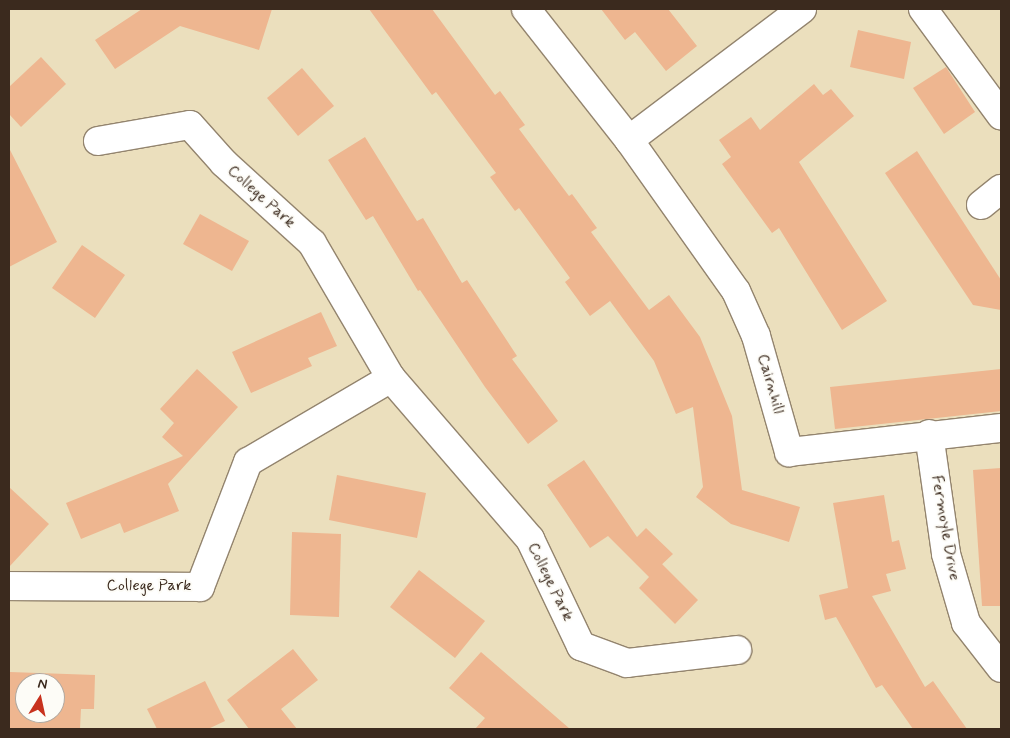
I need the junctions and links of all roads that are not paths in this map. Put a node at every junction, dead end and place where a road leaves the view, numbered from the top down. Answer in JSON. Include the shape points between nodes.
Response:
{"nodes":[{"id":1,"x":526,"y":9,"type":"edge"},
{"id":2,"x":802,"y":9,"type":"edge"},
{"id":3,"x":923,"y":9,"type":"edge"},
{"id":4,"x":1001,"y":116,"type":"edge"},
{"id":5,"x":629,"y":140,"type":"junction"},
{"id":6,"x":98,"y":141,"type":"dead end"},
{"id":7,"x":391,"y":378,"type":"junction"},
{"id":8,"x":1001,"y":428,"type":"edge"},
{"id":9,"x":929,"y":434,"type":"junction"},
{"id":10,"x":9,"y":586,"type":"edge"},
{"id":11,"x":737,"y":650,"type":"dead end"},
{"id":12,"x":1001,"y":668,"type":"edge"}],
"edges":[{"from":1,"to":5,"type":"street","name":"Cairnhill"},
{"from":2,"to":5,"type":"street"},
{"from":3,"to":4,"type":"street"},
{"from":5,"to":9,"type":"street","name":"Cairnhill","via":[[736,290],[756,336],[789,452]]},
{"from":6,"to":7,"type":"street","name":"College Park","via":[[190,125],[224,163],[312,243]]},
{"from":7,"to":10,"type":"street","name":"College Park","via":[[248,462],[200,587]]},
{"from":7,"to":11,"type":"street","name":"College Park","via":[[530,540],[580,646],[627,663]]},
{"from":8,"to":9,"type":"street","name":"Cairnhill"},
{"from":9,"to":12,"type":"street","name":"Fermoyle Drive","via":[[946,554],[966,624]]}]}
